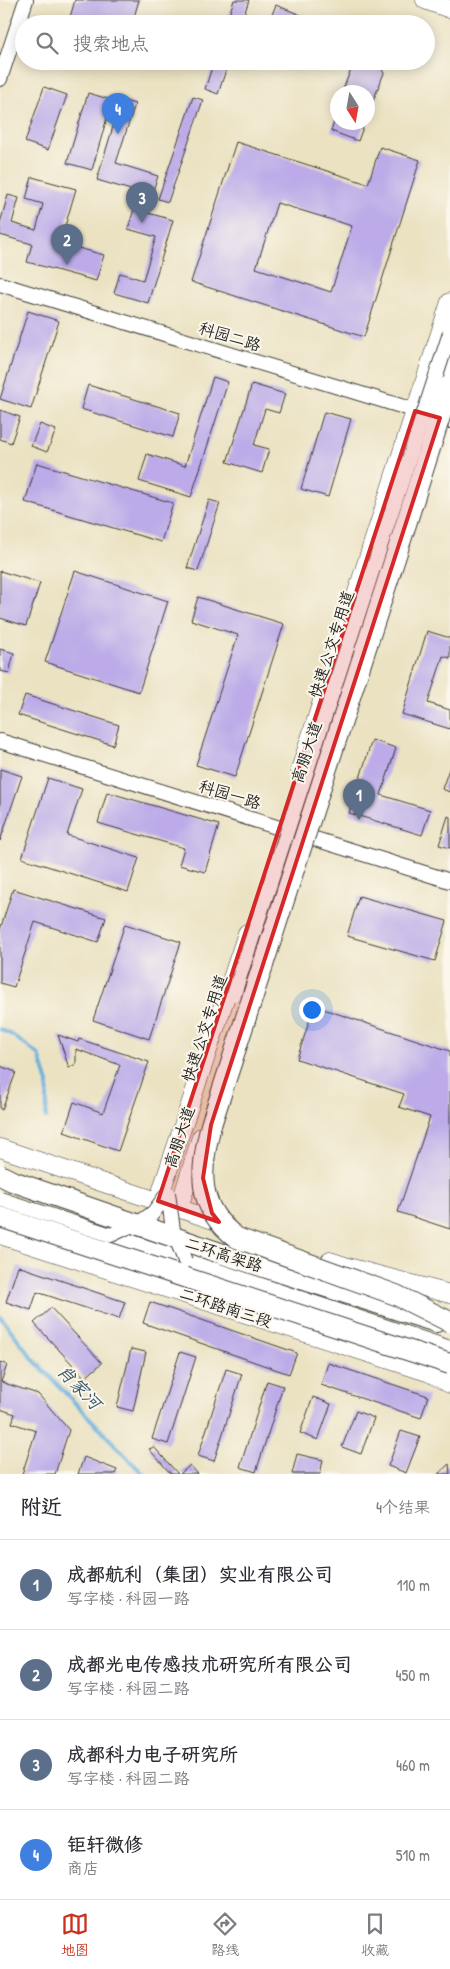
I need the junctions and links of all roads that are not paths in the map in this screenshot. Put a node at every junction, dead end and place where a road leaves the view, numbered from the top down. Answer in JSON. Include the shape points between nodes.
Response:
{"nodes":[{"id":1,"x":26,"y":0,"type":"edge"},
{"id":2,"x":425,"y":0,"type":"edge"},
{"id":3,"x":450,"y":9,"type":"edge"},
{"id":4,"x":21,"y":15,"type":"edge"},
{"id":5,"x":15,"y":33,"type":"edge"},
{"id":6,"x":0,"y":79,"type":"edge"},
{"id":7,"x":0,"y":284,"type":"edge"},
{"id":8,"x":450,"y":302,"type":"edge"},
{"id":9,"x":450,"y":333,"type":"edge"},
{"id":10,"x":450,"y":360,"type":"edge"},
{"id":11,"x":450,"y":385,"type":"edge"},
{"id":12,"x":424,"y":413,"type":"junction"},
{"id":13,"x":450,"y":421,"type":"edge"},
{"id":14,"x":0,"y":741,"type":"edge"},
{"id":15,"x":288,"y":831,"type":"junction"},
{"id":16,"x":450,"y":881,"type":"edge"},
{"id":17,"x":0,"y":1148,"type":"edge"},
{"id":18,"x":0,"y":1175,"type":"edge"},
{"id":19,"x":163,"y":1197,"type":"junction"},
{"id":20,"x":0,"y":1199,"type":"edge"},
{"id":21,"x":179,"y":1208,"type":"junction"},
{"id":22,"x":0,"y":1217,"type":"edge"},
{"id":23,"x":0,"y":1235,"type":"edge"},
{"id":24,"x":111,"y":1235,"type":"junction"},
{"id":25,"x":186,"y":1261,"type":"junction"},
{"id":26,"x":450,"y":1294,"type":"edge"},
{"id":27,"x":450,"y":1322,"type":"edge"},
{"id":28,"x":450,"y":1326,"type":"edge"},
{"id":29,"x":450,"y":1348,"type":"edge"},
{"id":30,"x":450,"y":1364,"type":"edge"},
{"id":31,"x":450,"y":1384,"type":"edge"}],
"edges":[{"from":1,"to":4,"type":"street"},
{"from":2,"to":3,"type":"main road"},
{"from":5,"to":6,"type":"street"},
{"from":7,"to":12,"type":"street","name":"科园二路"},
{"from":8,"to":12,"type":"main road","name":"高朋大道"},
{"from":9,"to":19,"type":"street","name":"快速公交专用道","bridge":true},
{"from":10,"to":12,"type":"main road","name":"高朋大道"},
{"from":11,"to":27,"type":"highway","bridge":true,"via":[[211,1124],[202,1178],[212,1213],[223,1228],[237,1238],[396,1295]]},
{"from":12,"to":13,"type":"street","name":"科园二路"},
{"from":12,"to":15,"type":"main road","name":"高朋大道"},
{"from":14,"to":15,"type":"street","name":"科园一路"},
{"from":15,"to":16,"type":"street","name":"科园一路"},
{"from":15,"to":19,"type":"main road","name":"高朋大道"},
{"from":15,"to":21,"type":"main road","name":"高朋大道"},
{"from":17,"to":19,"type":"main road"},
{"from":18,"to":28,"type":"highway","name":"二环高架路","bridge":true,"via":[[162,1234]]},
{"from":19,"to":21,"type":"main road"},
{"from":19,"to":24,"type":"street","bridge":true,"via":[[144,1220]]},
{"from":19,"to":25,"type":"street","bridge":true},
{"from":20,"to":24,"type":"street","bridge":true},
{"from":21,"to":26,"type":"main road","via":[[348,1268]]},
{"from":22,"to":30,"type":"highway","name":"二环高架路","bridge":true},
{"from":23,"to":31,"type":"main road","name":"二环路南三段","via":[[430,1373]]},
{"from":24,"to":25,"type":"street"},
{"from":25,"to":29,"type":"street"}]}
